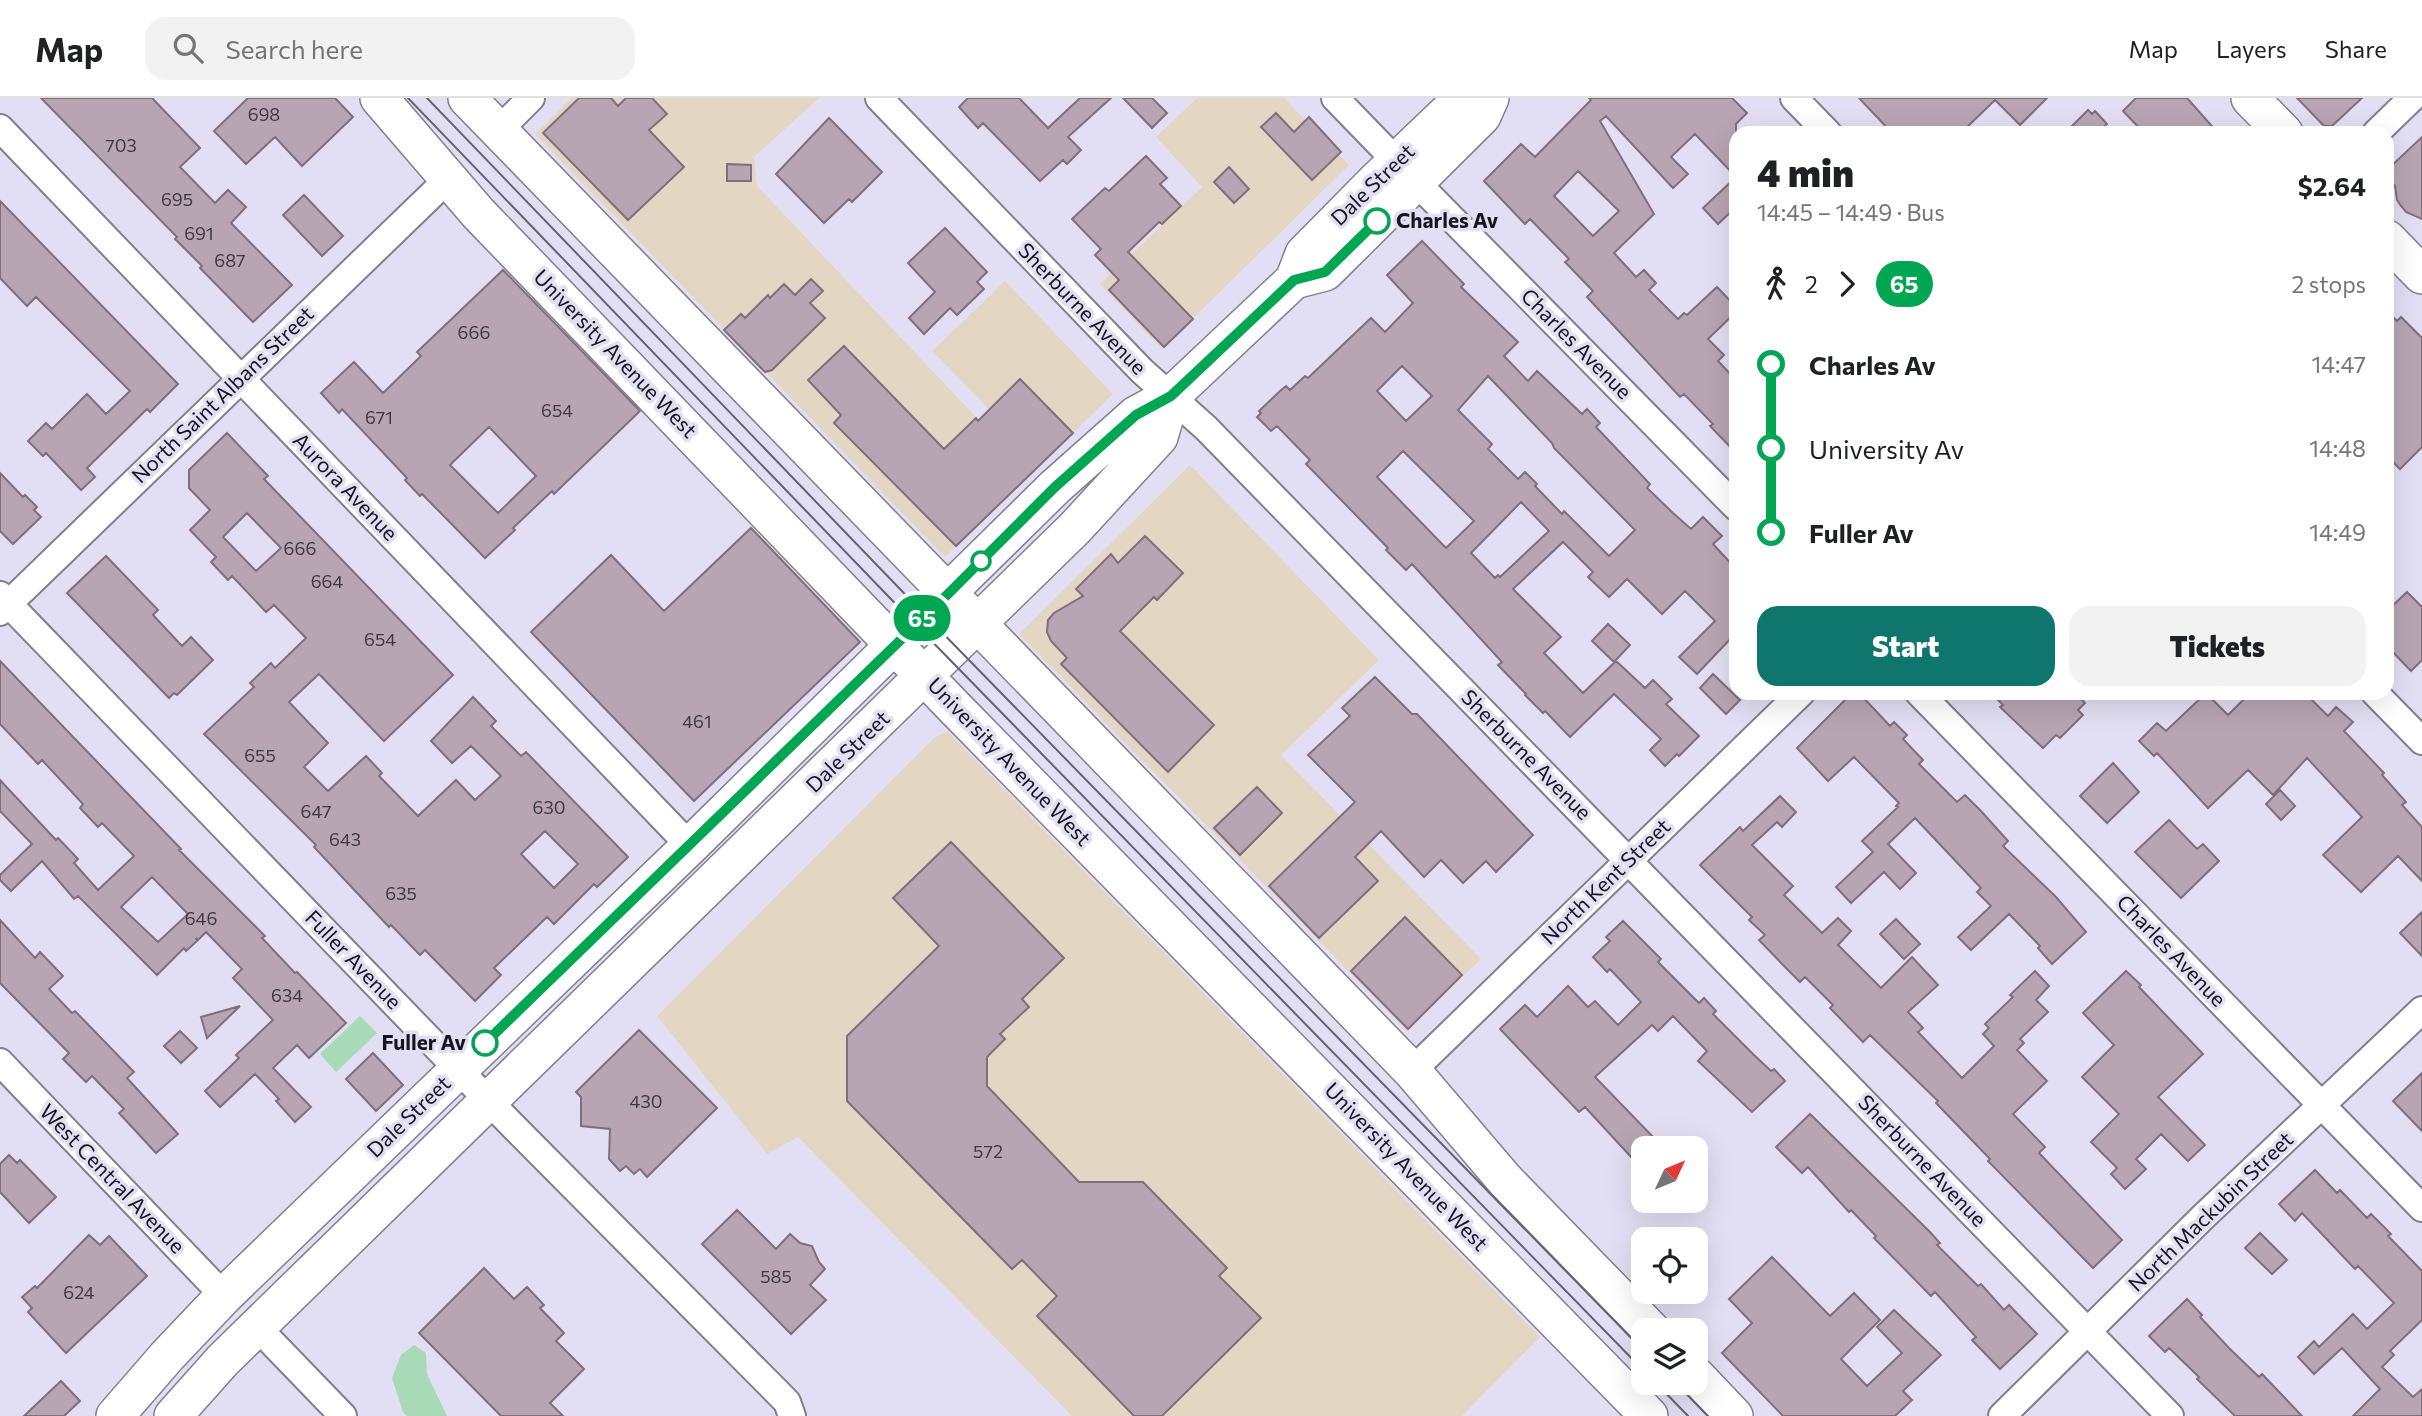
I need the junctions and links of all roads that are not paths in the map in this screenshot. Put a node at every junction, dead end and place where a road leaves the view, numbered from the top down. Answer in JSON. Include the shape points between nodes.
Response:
{"nodes":[{"id":1,"x":379,"y":98,"type":"edge"},
{"id":2,"x":467,"y":98,"type":"edge"},
{"id":3,"x":531,"y":98,"type":"edge"},
{"id":4,"x":879,"y":98,"type":"edge"},
{"id":5,"x":1335,"y":98,"type":"edge"},
{"id":6,"x":1463,"y":98,"type":"edge"},
{"id":7,"x":1490,"y":98,"type":"edge"},
{"id":8,"x":1794,"y":98,"type":"edge"},
{"id":9,"x":2250,"y":98,"type":"edge"},
{"id":10,"x":2412,"y":98,"type":"edge"},
{"id":11,"x":1821,"y":126,"type":"edge"},
{"id":12,"x":2277,"y":126,"type":"edge"},
{"id":13,"x":2383,"y":126,"type":"edge"},
{"id":14,"x":0,"y":128,"type":"edge"},
{"id":15,"x":499,"y":130,"type":"junction"},
{"id":16,"x":1406,"y":171,"type":"junction"},
{"id":17,"x":448,"y":179,"type":"junction"},
{"id":18,"x":2394,"y":246,"type":"edge"},
{"id":19,"x":2422,"y":275,"type":"edge"},
{"id":20,"x":240,"y":378,"type":"junction"},
{"id":21,"x":1171,"y":396,"type":"junction"},
{"id":22,"x":1729,"y":500,"type":"edge"},
{"id":23,"x":948,"y":594,"type":"junction"},
{"id":24,"x":3,"y":603,"type":"edge"},
{"id":25,"x":977,"y":626,"type":"junction"},
{"id":26,"x":895,"y":645,"type":"junction"},
{"id":27,"x":925,"y":676,"type":"junction"},
{"id":28,"x":1794,"y":700,"type":"edge"},
{"id":29,"x":1926,"y":700,"type":"edge"},
{"id":30,"x":2382,"y":700,"type":"edge"},
{"id":31,"x":2422,"y":741,"type":"edge"},
{"id":32,"x":690,"y":846,"type":"junction"},
{"id":33,"x":1629,"y":860,"type":"junction"},
{"id":34,"x":2422,"y":1010,"type":"edge"},
{"id":35,"x":0,"y":1062,"type":"edge"},
{"id":36,"x":458,"y":1069,"type":"junction"},
{"id":37,"x":1412,"y":1071,"type":"junction"},
{"id":38,"x":489,"y":1100,"type":"junction"},
{"id":39,"x":2322,"y":1105,"type":"junction"},
{"id":40,"x":2422,"y":1208,"type":"edge"},
{"id":41,"x":224,"y":1296,"type":"junction"},
{"id":42,"x":1639,"y":1318,"type":"edge"},
{"id":43,"x":257,"y":1327,"type":"junction"},
{"id":44,"x":2088,"y":1332,"type":"junction"},
{"id":45,"x":1708,"y":1389,"type":"edge"},
{"id":46,"x":115,"y":1416,"type":"edge"},
{"id":47,"x":173,"y":1416,"type":"edge"},
{"id":48,"x":343,"y":1416,"type":"edge"},
{"id":49,"x":792,"y":1416,"type":"edge"},
{"id":50,"x":1649,"y":1416,"type":"edge"},
{"id":51,"x":1734,"y":1416,"type":"edge"},
{"id":52,"x":2002,"y":1416,"type":"edge"},
{"id":53,"x":2170,"y":1416,"type":"edge"}],
"edges":[{"from":1,"to":17,"type":"main road","name":"University Avenue West"},
{"from":2,"to":15,"type":"main road"},
{"from":3,"to":15,"type":"street"},
{"from":4,"to":21,"type":"street","name":"Sherburne Avenue","via":[[1142,372]]},
{"from":5,"to":16,"type":"street","name":"Charles Avenue"},
{"from":6,"to":16,"type":"main road","name":"Dale Street"},
{"from":7,"to":16,"type":"main road","name":"Dale Street","via":[[1482,116]]},
{"from":8,"to":11,"type":"street"},
{"from":9,"to":12,"type":"main road"},
{"from":10,"to":13,"type":"street"},
{"from":14,"to":20,"type":"street","name":"Aurora Avenue"},
{"from":15,"to":23,"type":"main road"},
{"from":16,"to":21,"type":"main road","name":"Dale Street","via":[[1325,272],[1294,280]]},
{"from":16,"to":22,"type":"street","name":"Charles Avenue"},
{"from":17,"to":20,"type":"street","name":"North Saint Albans Street"},
{"from":17,"to":26,"type":"main road","name":"University Avenue West"},
{"from":18,"to":19,"type":"main road"},
{"from":20,"to":24,"type":"street","name":"North Saint Albans Street"},
{"from":20,"to":32,"type":"street","name":"Aurora Avenue"},
{"from":21,"to":23,"type":"main road","name":"Dale Street","via":[[1136,415],[1075,469]]},
{"from":21,"to":25,"type":"main road","name":"Dale Street","via":[[1159,437]]},
{"from":21,"to":33,"type":"street","name":"Sherburne Avenue"},
{"from":23,"to":25,"type":"main road"},
{"from":23,"to":26,"type":"main road","name":"Dale Street"},
{"from":24,"to":36,"type":"street","name":"Fuller Avenue"},
{"from":25,"to":27,"type":"main road","name":"Dale Street"},
{"from":25,"to":37,"type":"main road"},
{"from":26,"to":27,"type":"main road","name":"University Avenue West"},
{"from":26,"to":32,"type":"main road","name":"Dale Street"},
{"from":27,"to":38,"type":"main road","name":"Dale Street"},
{"from":27,"to":50,"type":"main road","name":"University Avenue West"},
{"from":28,"to":33,"type":"street","name":"North Kent Street"},
{"from":29,"to":39,"type":"street","name":"Charles Avenue"},
{"from":30,"to":31,"type":"street"},
{"from":32,"to":36,"type":"main road","name":"Dale Street"},
{"from":33,"to":37,"type":"street","name":"North Kent Street"},
{"from":33,"to":44,"type":"street","name":"Sherburne Avenue"},
{"from":34,"to":39,"type":"street","name":"North Mackubin Street"},
{"from":35,"to":41,"type":"street","name":"West Central Avenue"},
{"from":36,"to":38,"type":"street","name":"Fuller Avenue"},
{"from":36,"to":41,"type":"main road","name":"Dale Street"},
{"from":37,"to":42,"type":"main road","via":[[1505,1180]]},
{"from":38,"to":43,"type":"main road","name":"Dale Street"},
{"from":38,"to":49,"type":"street","name":"Fuller Avenue","via":[[787,1402]]},
{"from":39,"to":40,"type":"street","name":"Charles Avenue"},
{"from":39,"to":44,"type":"street","name":"North Mackubin Street"},
{"from":41,"to":46,"type":"main road","name":"Dale Street"},
{"from":43,"to":47,"type":"main road","name":"Dale Street"},
{"from":43,"to":48,"type":"street"},
{"from":44,"to":52,"type":"street","name":"North Mackubin Street"},
{"from":44,"to":53,"type":"street","name":"Sherburne Avenue"},
{"from":45,"to":51,"type":"main road"}]}
